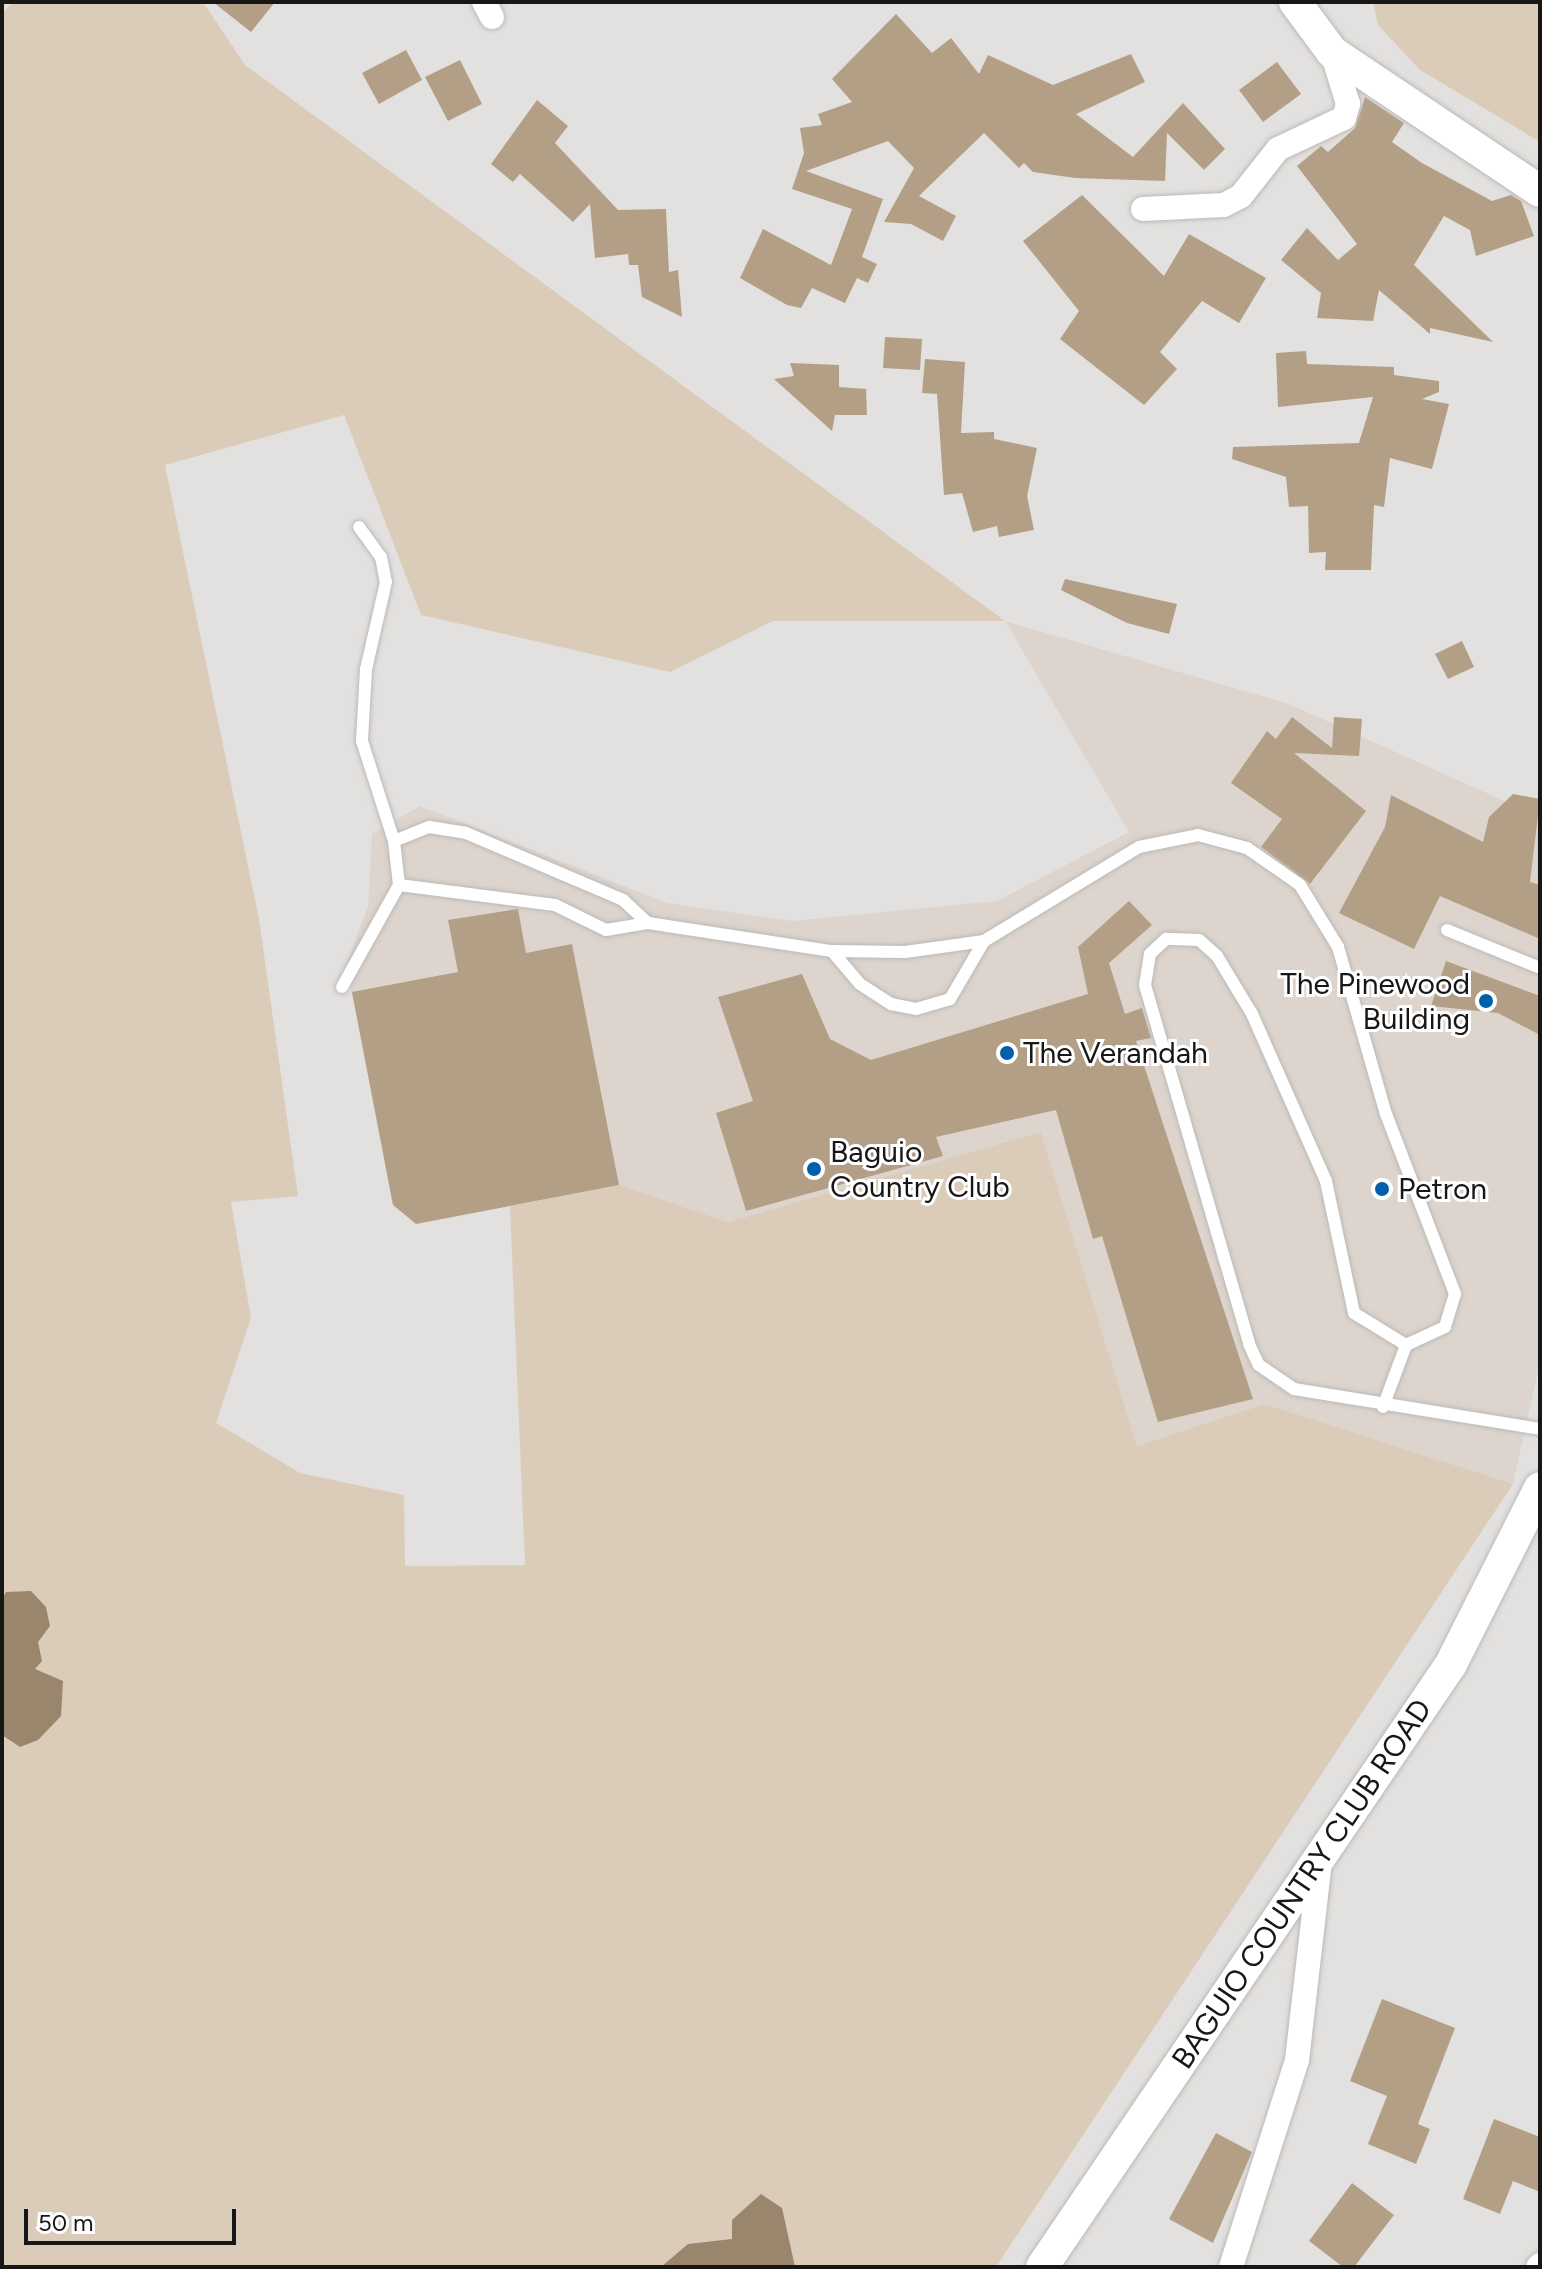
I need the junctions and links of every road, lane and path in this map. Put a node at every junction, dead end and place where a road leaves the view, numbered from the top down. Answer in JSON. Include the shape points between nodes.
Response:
{"nodes":[{"id":1,"x":1295,"y":2,"type":"edge"},
{"id":2,"x":1332,"y":52,"type":"junction"},
{"id":3,"x":1540,"y":191,"type":"edge"},
{"id":4,"x":1143,"y":209,"type":"dead end"},
{"id":5,"x":359,"y":527,"type":"dead end"},
{"id":6,"x":394,"y":841,"type":"junction"},
{"id":7,"x":399,"y":885,"type":"junction"},
{"id":8,"x":648,"y":923,"type":"junction"},
{"id":9,"x":1447,"y":930,"type":"dead end"},
{"id":10,"x":984,"y":941,"type":"junction"},
{"id":11,"x":832,"y":951,"type":"junction"},
{"id":12,"x":1540,"y":968,"type":"edge"},
{"id":13,"x":342,"y":987,"type":"dead end"},
{"id":14,"x":1406,"y":1345,"type":"junction"},
{"id":15,"x":1383,"y":1407,"type":"junction"},
{"id":16,"x":1540,"y":1429,"type":"edge"},
{"id":17,"x":1540,"y":1488,"type":"edge"},
{"id":18,"x":1534,"y":1526,"type":"edge"},
{"id":19,"x":1308,"y":1899,"type":"junction"},
{"id":20,"x":1042,"y":2267,"type":"edge"},
{"id":21,"x":1231,"y":2267,"type":"edge"}],
"edges":[{"from":1,"to":2,"type":"main road"},
{"from":2,"to":3,"type":"main road"},
{"from":2,"to":4,"type":"street","via":[[1348,104],[1344,118],[1278,149],[1241,196],[1224,205]]},
{"from":5,"to":6,"type":"lane","via":[[381,557],[386,582],[366,669],[362,741]]},
{"from":6,"to":7,"type":"lane"},
{"from":6,"to":8,"type":"lane","via":[[429,827],[466,833],[623,900]]},
{"from":7,"to":8,"type":"lane","via":[[555,905],[606,930]]},
{"from":7,"to":13,"type":"lane"},
{"from":8,"to":11,"type":"lane"},
{"from":9,"to":12,"type":"lane"},
{"from":10,"to":11,"type":"lane","via":[[905,952]]},
{"from":10,"to":11,"type":"lane","via":[[950,999],[916,1009],[891,1004],[860,984]]},
{"from":10,"to":14,"type":"lane","via":[[1139,847],[1198,835],[1247,848],[1300,885],[1338,947],[1386,1114],[1452,1273],[1453,1312],[1445,1327]]},
{"from":14,"to":15,"type":"lane"},
{"from":14,"to":15,"type":"lane","via":[[1368,1328],[1349,1303],[1326,1181],[1252,1014],[1217,956],[1199,940],[1166,939],[1150,954],[1145,985],[1249,1344],[1259,1365],[1294,1389]]},
{"from":15,"to":16,"type":"lane"},
{"from":17,"to":18,"type":"main road","name":"BAGUIO COUNTRY CLUB ROAD"},
{"from":18,"to":19,"type":"main road","name":"BAGUIO COUNTRY CLUB ROAD","via":[[1451,1664],[1320,1860]]},
{"from":19,"to":20,"type":"main road","name":"BAGUIO COUNTRY CLUB ROAD"},
{"from":19,"to":21,"type":"street","via":[[1297,2060]]}]}
